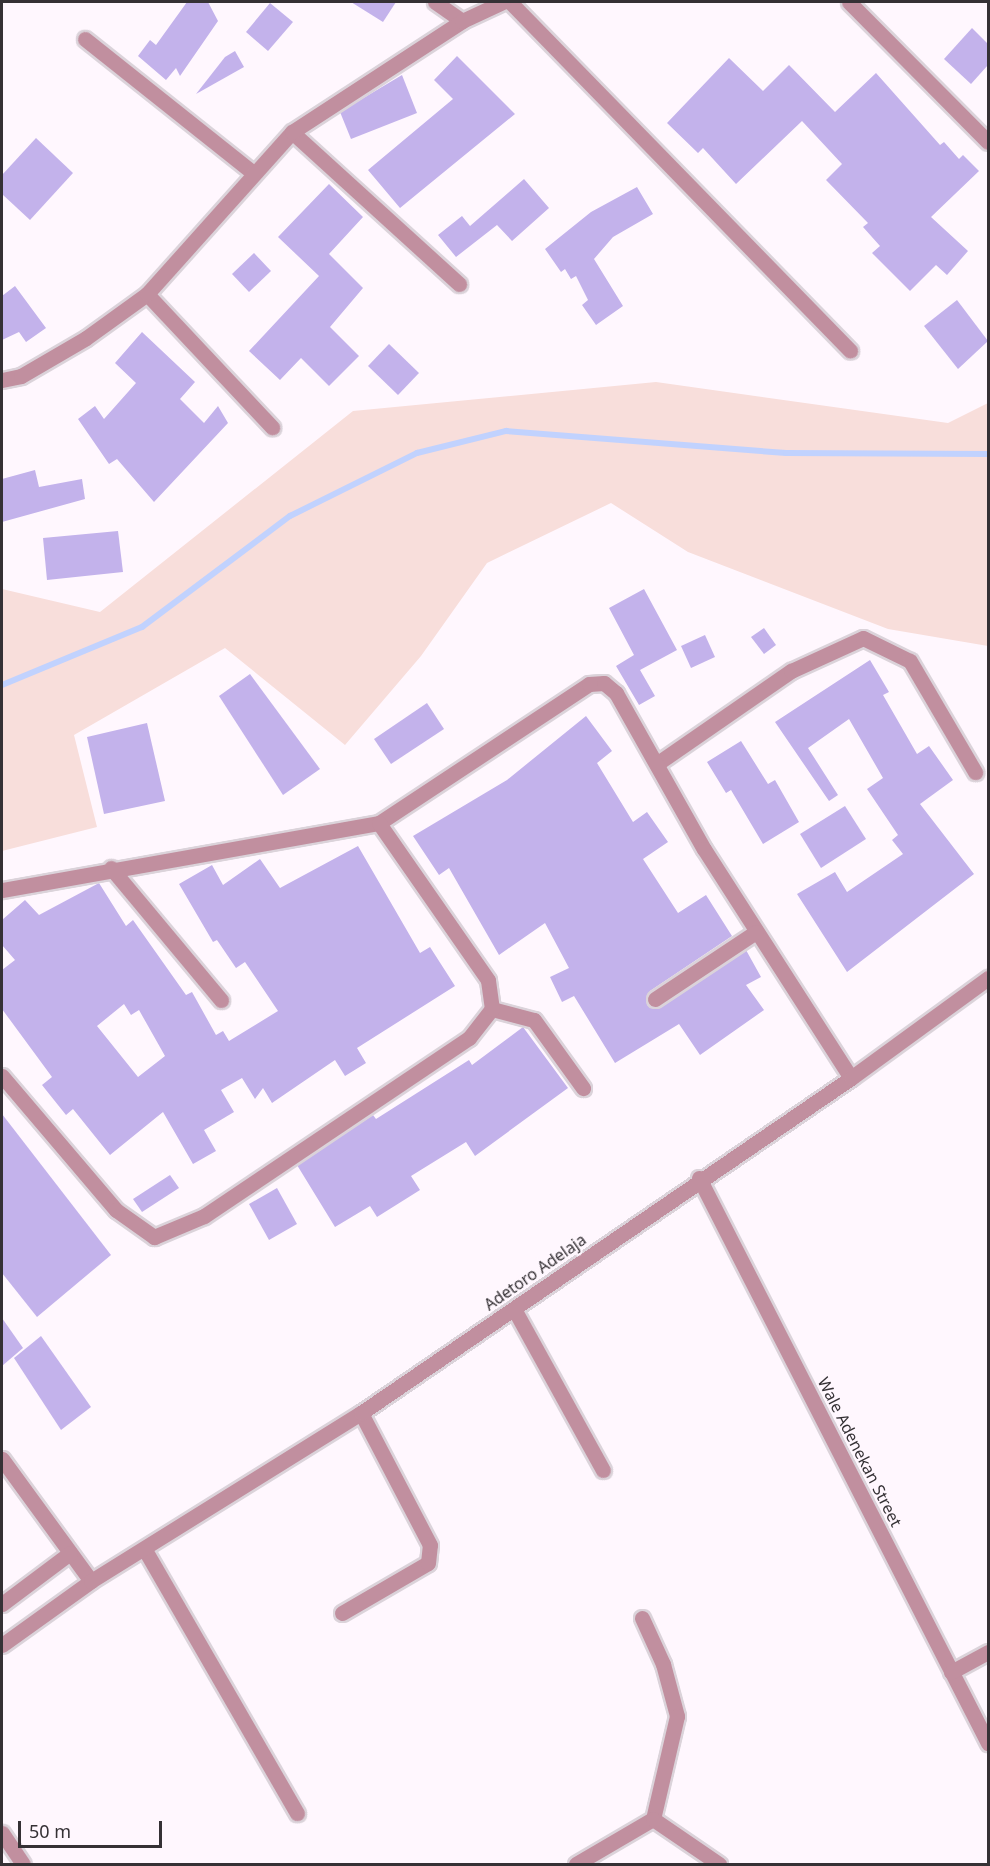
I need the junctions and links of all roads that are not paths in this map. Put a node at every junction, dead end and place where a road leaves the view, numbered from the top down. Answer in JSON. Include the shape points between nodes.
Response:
{"nodes":[{"id":1,"x":435,"y":2,"type":"edge"},
{"id":2,"x":504,"y":2,"type":"edge"},
{"id":3,"x":510,"y":2,"type":"edge"},
{"id":4,"x":849,"y":2,"type":"edge"},
{"id":5,"x":462,"y":21,"type":"junction"},
{"id":6,"x":85,"y":39,"type":"dead end"},
{"id":7,"x":292,"y":132,"type":"junction"},
{"id":8,"x":988,"y":142,"type":"edge"},
{"id":9,"x":252,"y":172,"type":"junction"},
{"id":10,"x":459,"y":284,"type":"dead end"},
{"id":11,"x":147,"y":294,"type":"junction"},
{"id":12,"x":850,"y":351,"type":"dead end"},
{"id":13,"x":2,"y":380,"type":"edge"},
{"id":14,"x":272,"y":427,"type":"dead end"},
{"id":15,"x":658,"y":763,"type":"junction"},
{"id":16,"x":975,"y":772,"type":"dead end"},
{"id":17,"x":379,"y":823,"type":"junction"},
{"id":18,"x":111,"y":868,"type":"junction"},
{"id":19,"x":2,"y":890,"type":"edge"},
{"id":20,"x":756,"y":932,"type":"junction"},
{"id":21,"x":988,"y":978,"type":"edge"},
{"id":22,"x":655,"y":999,"type":"dead end"},
{"id":23,"x":221,"y":1000,"type":"dead end"},
{"id":24,"x":492,"y":1009,"type":"junction"},
{"id":25,"x":2,"y":1076,"type":"edge"},
{"id":26,"x":851,"y":1078,"type":"junction"},
{"id":27,"x":583,"y":1088,"type":"dead end"},
{"id":28,"x":699,"y":1178,"type":"junction"},
{"id":29,"x":514,"y":1309,"type":"junction"},
{"id":30,"x":361,"y":1413,"type":"junction"},
{"id":31,"x":2,"y":1459,"type":"edge"},
{"id":32,"x":603,"y":1470,"type":"dead end"},
{"id":33,"x":145,"y":1550,"type":"junction"},
{"id":34,"x":70,"y":1553,"type":"junction"},
{"id":35,"x":91,"y":1581,"type":"junction"},
{"id":36,"x":2,"y":1604,"type":"edge"},
{"id":37,"x":342,"y":1613,"type":"dead end"},
{"id":38,"x":642,"y":1617,"type":"dead end"},
{"id":39,"x":2,"y":1645,"type":"edge"},
{"id":40,"x":988,"y":1652,"type":"edge"},
{"id":41,"x":951,"y":1672,"type":"junction"},
{"id":42,"x":988,"y":1743,"type":"edge"},
{"id":43,"x":297,"y":1814,"type":"dead end"},
{"id":44,"x":653,"y":1819,"type":"junction"},
{"id":45,"x":2,"y":1833,"type":"edge"},
{"id":46,"x":23,"y":1864,"type":"edge"},
{"id":47,"x":576,"y":1864,"type":"edge"},
{"id":48,"x":719,"y":1864,"type":"edge"}],
"edges":[{"from":1,"to":5,"type":"street"},
{"from":2,"to":5,"type":"street"},
{"from":3,"to":12,"type":"street"},
{"from":4,"to":8,"type":"street"},
{"from":5,"to":7,"type":"street"},
{"from":6,"to":9,"type":"street"},
{"from":7,"to":9,"type":"street"},
{"from":7,"to":10,"type":"street"},
{"from":9,"to":11,"type":"street"},
{"from":11,"to":13,"type":"street","via":[[86,338],[21,376]]},
{"from":11,"to":14,"type":"street"},
{"from":15,"to":16,"type":"street","via":[[791,671],[863,638],[910,661]]},
{"from":15,"to":17,"type":"street","via":[[616,693],[604,683],[589,684],[450,781]]},
{"from":15,"to":20,"type":"street"},
{"from":17,"to":18,"type":"street"},
{"from":17,"to":24,"type":"street","via":[[472,952],[488,980]]},
{"from":18,"to":19,"type":"street"},
{"from":18,"to":23,"type":"street"},
{"from":20,"to":22,"type":"street"},
{"from":20,"to":26,"type":"street"},
{"from":21,"to":26,"type":"street","name":"Adetoro Adelaja"},
{"from":24,"to":25,"type":"street","via":[[469,1038],[204,1216],[154,1237],[116,1210]]},
{"from":24,"to":27,"type":"street","via":[[534,1020]]},
{"from":26,"to":28,"type":"street","name":"Adetoro Adelaja"},
{"from":28,"to":29,"type":"street","name":"Adetoro Adelaja"},
{"from":28,"to":41,"type":"street","name":"Wale Adenekan Street"},
{"from":29,"to":30,"type":"street","name":"Adetoro Adelaja"},
{"from":29,"to":32,"type":"street"},
{"from":30,"to":33,"type":"street","name":"Adetoro Adelaja"},
{"from":30,"to":37,"type":"street","via":[[430,1545],[428,1563]]},
{"from":31,"to":34,"type":"street"},
{"from":33,"to":35,"type":"street","name":"Adetoro Adelaja"},
{"from":33,"to":43,"type":"street"},
{"from":34,"to":35,"type":"street"},
{"from":34,"to":36,"type":"street"},
{"from":35,"to":39,"type":"street","name":"Adetoro Adelaja"},
{"from":38,"to":44,"type":"street","via":[[663,1664],[677,1716]]},
{"from":40,"to":41,"type":"street"},
{"from":41,"to":42,"type":"street","name":"Wale Adenekan Street"},
{"from":44,"to":47,"type":"street"},
{"from":44,"to":48,"type":"street"},
{"from":45,"to":46,"type":"street"}]}
